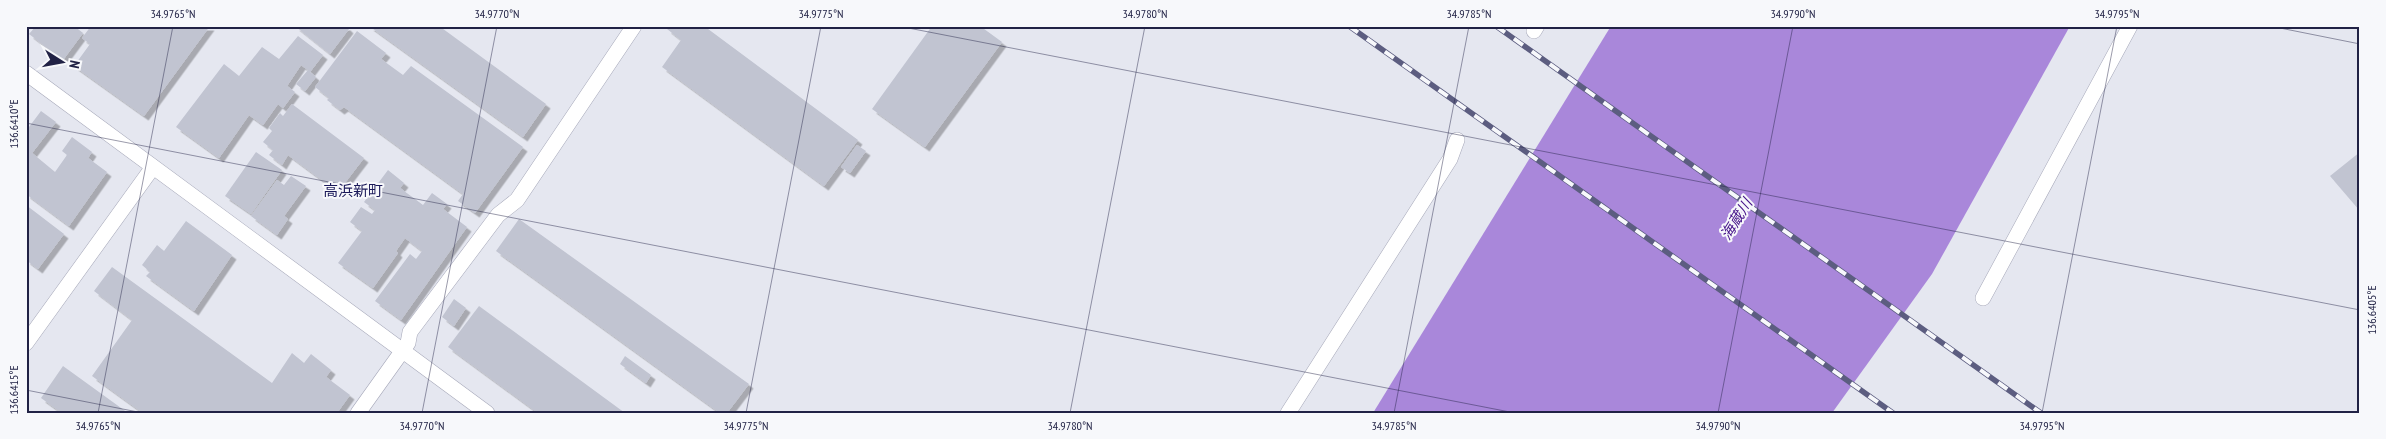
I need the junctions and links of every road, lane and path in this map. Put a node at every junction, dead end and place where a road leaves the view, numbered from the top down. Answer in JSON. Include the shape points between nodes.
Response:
{"nodes":[{"id":1,"x":634,"y":26,"type":"edge"},
{"id":2,"x":2130,"y":26,"type":"edge"},
{"id":3,"x":26,"y":73,"type":"edge"},
{"id":4,"x":1458,"y":140,"type":"dead end"},
{"id":5,"x":153,"y":167,"type":"junction"},
{"id":6,"x":1983,"y":298,"type":"dead end"},
{"id":7,"x":26,"y":343,"type":"edge"},
{"id":8,"x":402,"y":351,"type":"junction"},
{"id":9,"x":358,"y":413,"type":"edge"},
{"id":10,"x":487,"y":413,"type":"edge"},
{"id":11,"x":1288,"y":413,"type":"edge"}],
"edges":[{"from":1,"to":8,"type":"street","via":[[517,200],[498,215],[410,332]]},
{"from":2,"to":6,"type":"street"},
{"from":3,"to":5,"type":"street"},
{"from":4,"to":11,"type":"street","via":[[1445,167]]},
{"from":5,"to":7,"type":"street"},
{"from":5,"to":8,"type":"street"},
{"from":8,"to":9,"type":"street"},
{"from":8,"to":10,"type":"street"}]}
